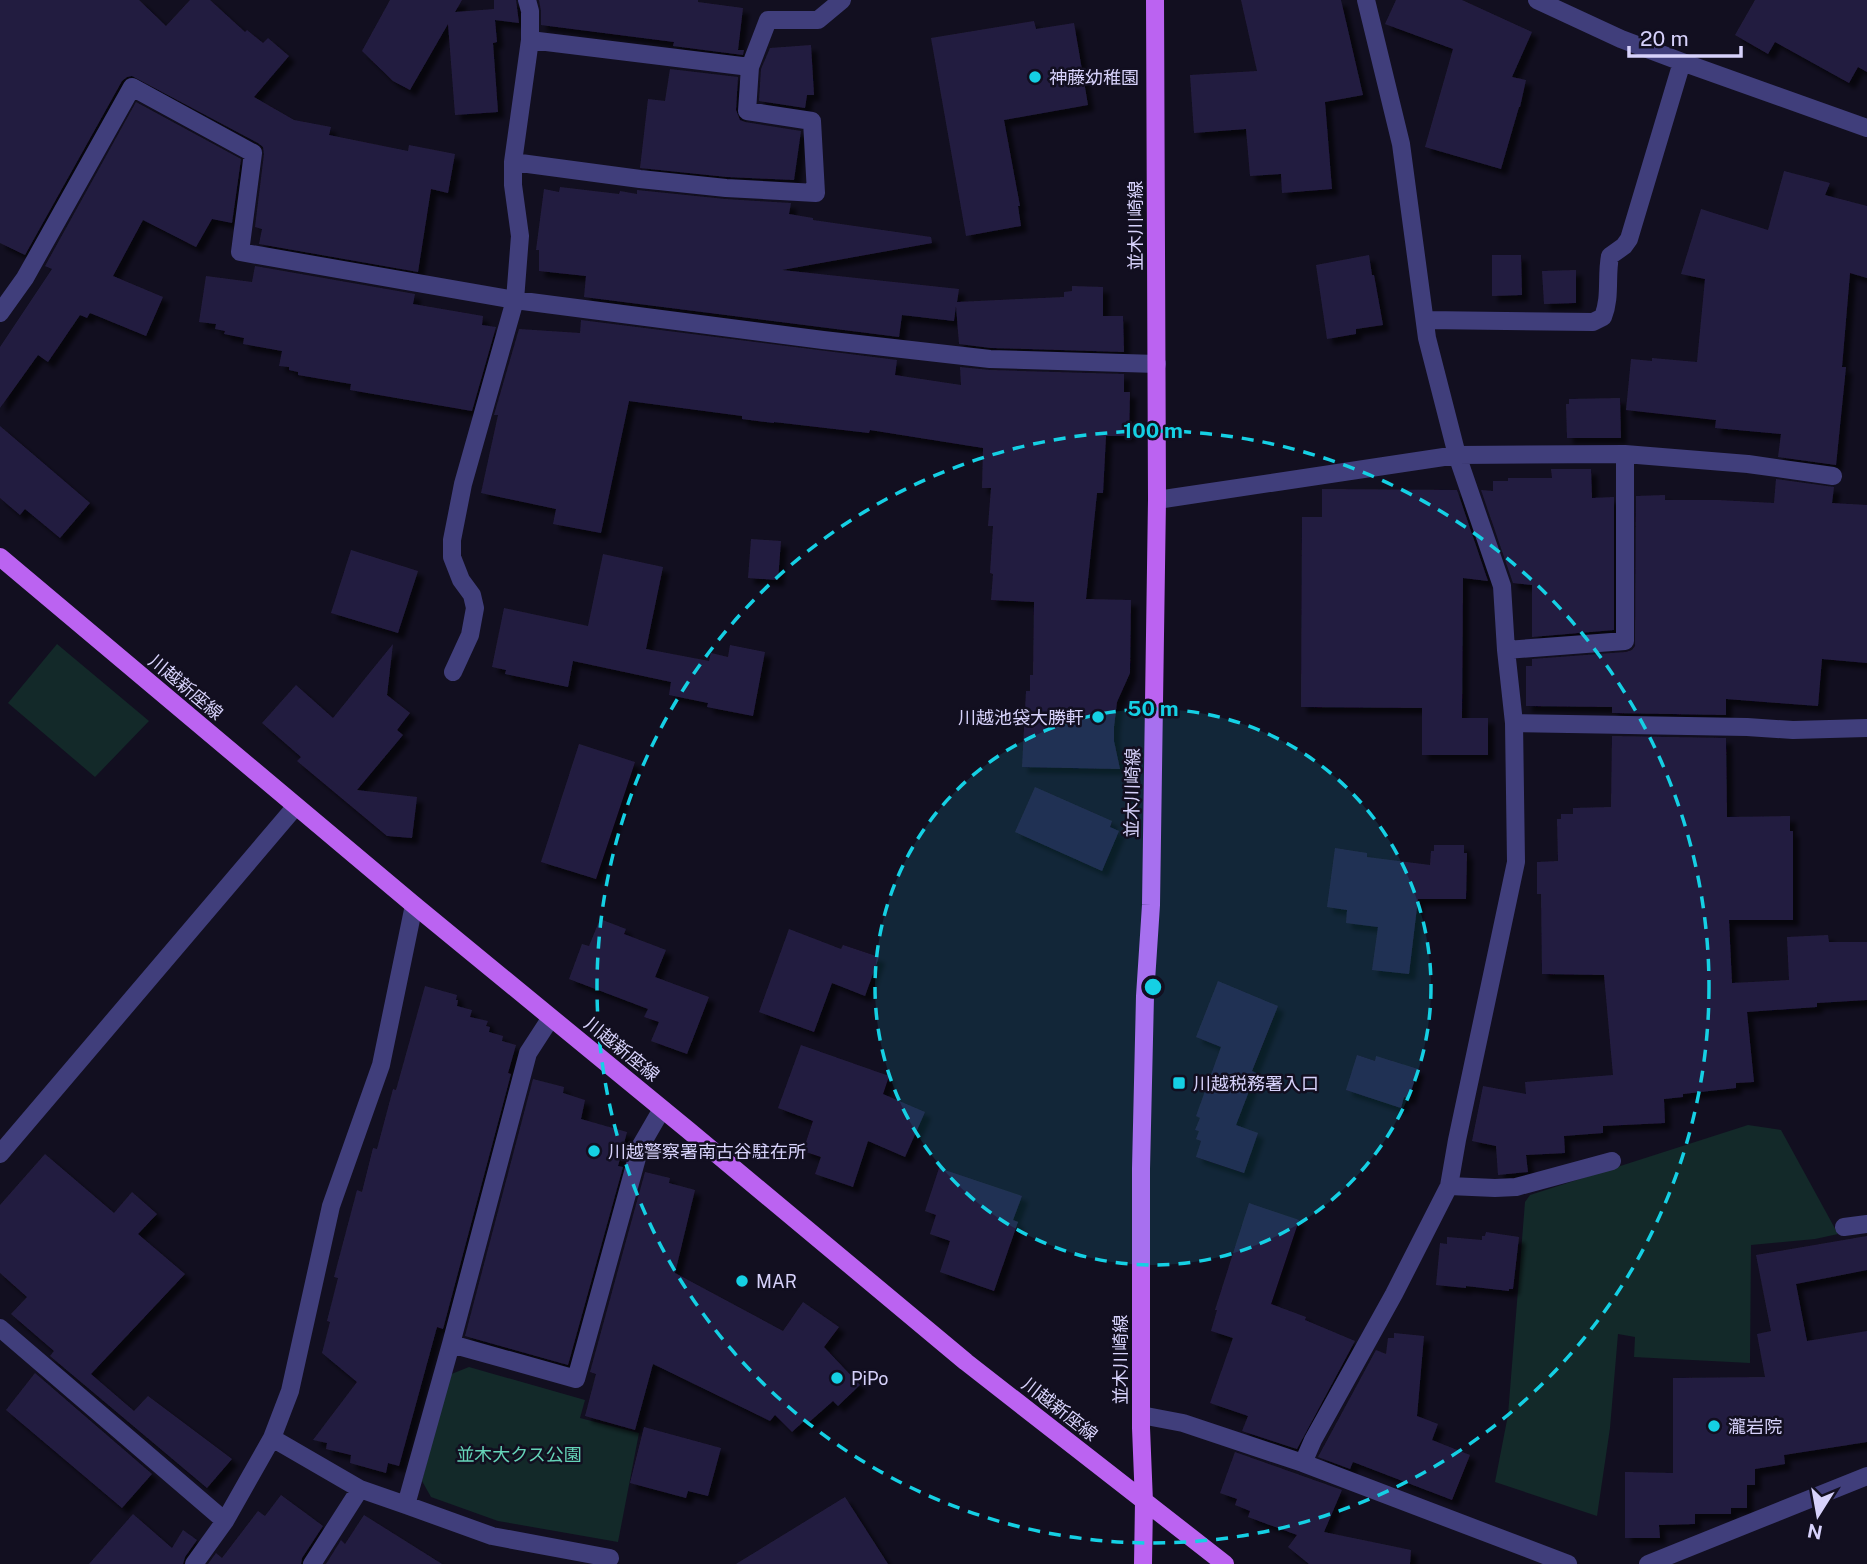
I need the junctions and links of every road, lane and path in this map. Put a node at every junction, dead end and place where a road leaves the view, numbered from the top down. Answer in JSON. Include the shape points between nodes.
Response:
{"nodes":[{"id":1,"x":527,"y":0,"type":"edge"},
{"id":2,"x":842,"y":0,"type":"edge"},
{"id":3,"x":1155,"y":0,"type":"edge"},
{"id":4,"x":1366,"y":0,"type":"edge"},
{"id":5,"x":1537,"y":0,"type":"edge"},
{"id":6,"x":530,"y":40,"type":"junction"},
{"id":7,"x":1682,"y":62,"type":"junction"},
{"id":8,"x":750,"y":67,"type":"junction"},
{"id":9,"x":1867,"y":128,"type":"edge"},
{"id":10,"x":513,"y":162,"type":"junction"},
{"id":11,"x":515,"y":300,"type":"junction"},
{"id":12,"x":0,"y":313,"type":"edge"},
{"id":13,"x":1425,"y":320,"type":"junction"},
{"id":14,"x":1157,"y":364,"type":"junction"},
{"id":15,"x":1625,"y":454,"type":"junction"},
{"id":16,"x":1457,"y":455,"type":"junction"},
{"id":17,"x":1833,"y":476,"type":"dead end"},
{"id":18,"x":1157,"y":499,"type":"junction"},
{"id":19,"x":0,"y":557,"type":"edge"},
{"id":20,"x":1506,"y":650,"type":"junction"},
{"id":21,"x":453,"y":672,"type":"dead end"},
{"id":22,"x":1514,"y":723,"type":"junction"},
{"id":23,"x":1867,"y":728,"type":"edge"},
{"id":24,"x":296,"y":806,"type":"junction"},
{"id":25,"x":414,"y":905,"type":"junction"},
{"id":26,"x":550,"y":1018,"type":"junction"},
{"id":27,"x":662,"y":1110,"type":"junction"},
{"id":28,"x":0,"y":1154,"type":"edge"},
{"id":29,"x":1612,"y":1161,"type":"dead end"},
{"id":30,"x":1449,"y":1186,"type":"junction"},
{"id":31,"x":1867,"y":1224,"type":"edge"},
{"id":32,"x":1844,"y":1227,"type":"dead end"},
{"id":33,"x":0,"y":1328,"type":"edge"},
{"id":34,"x":451,"y":1344,"type":"junction"},
{"id":35,"x":1141,"y":1415,"type":"junction"},
{"id":36,"x":272,"y":1438,"type":"junction"},
{"id":37,"x":1303,"y":1463,"type":"junction"},
{"id":38,"x":1867,"y":1476,"type":"edge"},
{"id":39,"x":360,"y":1489,"type":"junction"},
{"id":40,"x":1144,"y":1502,"type":"junction"},
{"id":41,"x":406,"y":1505,"type":"junction"},
{"id":42,"x":225,"y":1521,"type":"junction"},
{"id":43,"x":560,"y":1556,"type":"edge"},
{"id":44,"x":610,"y":1558,"type":"dead end"},
{"id":45,"x":194,"y":1564,"type":"edge"},
{"id":46,"x":312,"y":1564,"type":"edge"},
{"id":47,"x":1143,"y":1564,"type":"edge"},
{"id":48,"x":1225,"y":1564,"type":"edge"},
{"id":49,"x":1568,"y":1564,"type":"edge"},
{"id":50,"x":1648,"y":1564,"type":"edge"}],
"edges":[{"from":1,"to":6,"type":"street"},
{"from":2,"to":8,"type":"street","via":[[818,20],[768,20]]},
{"from":3,"to":14,"type":"main road","name":"並木川崎線"},
{"from":4,"to":13,"type":"street","via":[[1401,144]]},
{"from":5,"to":7,"type":"street"},
{"from":6,"to":8,"type":"street"},
{"from":6,"to":10,"type":"street"},
{"from":7,"to":9,"type":"street"},
{"from":7,"to":13,"type":"street","via":[[1629,239],[1610,256],[1609,304],[1603,317],[1593,322]]},
{"from":8,"to":10,"type":"street","via":[[747,111],[812,121],[816,193],[726,188]]},
{"from":10,"to":11,"type":"street","via":[[520,236]]},
{"from":11,"to":12,"type":"street","via":[[240,252],[253,153],[132,87],[25,278]]},
{"from":11,"to":14,"type":"street","via":[[989,359]]},
{"from":11,"to":21,"type":"street","via":[[463,484],[452,540],[452,556],[475,608],[470,635]]},
{"from":13,"to":16,"type":"street"},
{"from":14,"to":18,"type":"main road","name":"並木川崎線"},
{"from":15,"to":16,"type":"street"},
{"from":15,"to":17,"type":"street"},
{"from":15,"to":20,"type":"street","via":[[1625,641]]},
{"from":16,"to":18,"type":"street"},
{"from":16,"to":20,"type":"street","via":[[1502,586]]},
{"from":18,"to":35,"type":"main road","name":"並木川崎線","via":[[1151,905],[1141,1169]]},
{"from":19,"to":24,"type":"main road","name":"川越新座線"},
{"from":20,"to":22,"type":"street"},
{"from":22,"to":23,"type":"street"},
{"from":22,"to":30,"type":"street","via":[[1516,862]]},
{"from":24,"to":25,"type":"main road","name":"川越新座線"},
{"from":24,"to":28,"type":"street"},
{"from":25,"to":26,"type":"main road","name":"川越新座線"},
{"from":25,"to":36,"type":"street","via":[[381,1065],[331,1206],[289,1391]]},
{"from":26,"to":27,"type":"main road","name":"川越新座線"},
{"from":26,"to":34,"type":"street","via":[[528,1053]]},
{"from":27,"to":34,"type":"street","via":[[640,1147],[576,1379]]},
{"from":27,"to":40,"type":"main road","name":"川越新座線"},
{"from":29,"to":30,"type":"street","via":[[1516,1187]]},
{"from":30,"to":37,"type":"street"},
{"from":31,"to":32,"type":"street"},
{"from":33,"to":42,"type":"street"},
{"from":34,"to":41,"type":"street"},
{"from":35,"to":37,"type":"street","via":[[1183,1423]]},
{"from":35,"to":40,"type":"main road","name":"並木川崎線"},
{"from":36,"to":39,"type":"street"},
{"from":36,"to":42,"type":"street"},
{"from":37,"to":49,"type":"street"},
{"from":38,"to":50,"type":"street"},
{"from":39,"to":41,"type":"street"},
{"from":39,"to":46,"type":"street"},
{"from":40,"to":47,"type":"main road","name":"並木川崎線"},
{"from":40,"to":48,"type":"main road","name":"川越新座線"},
{"from":41,"to":43,"type":"street"},
{"from":42,"to":45,"type":"street"},
{"from":43,"to":44,"type":"street"}]}
